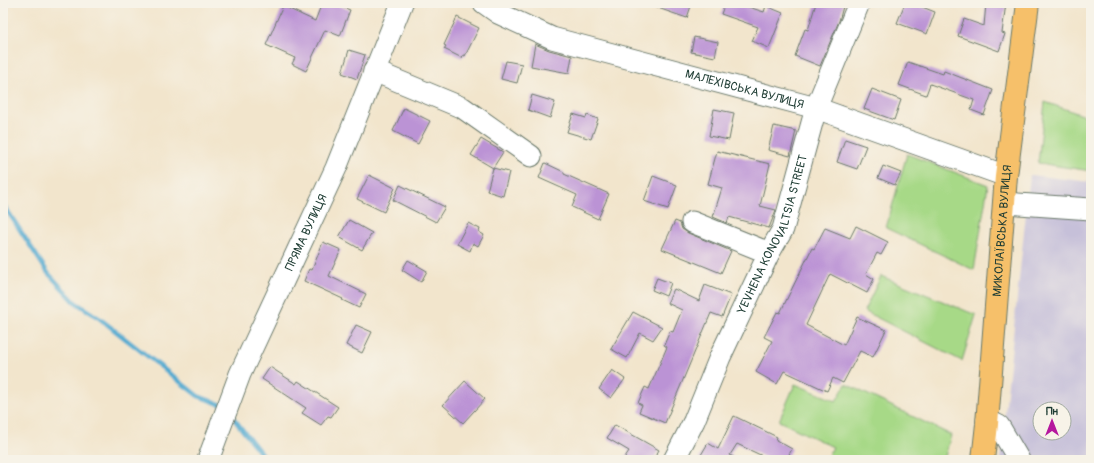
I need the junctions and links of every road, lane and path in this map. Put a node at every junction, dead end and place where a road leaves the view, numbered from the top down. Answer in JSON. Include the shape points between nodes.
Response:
{"nodes":[{"id":1,"x":402,"y":3,"type":"edge"},
{"id":2,"x":484,"y":3,"type":"edge"},
{"id":3,"x":859,"y":3,"type":"edge"},
{"id":4,"x":1028,"y":3,"type":"edge"},
{"id":5,"x":374,"y":71,"type":"junction"},
{"id":6,"x":816,"y":108,"type":"junction"},
{"id":7,"x":531,"y":156,"type":"dead end"},
{"id":8,"x":1006,"y":176,"type":"junction"},
{"id":9,"x":1004,"y":203,"type":"junction"},
{"id":10,"x":1091,"y":209,"type":"edge"},
{"id":11,"x":692,"y":222,"type":"dead end"},
{"id":12,"x":769,"y":253,"type":"junction"},
{"id":13,"x":987,"y":420,"type":"junction"},
{"id":14,"x":208,"y":460,"type":"edge"},
{"id":15,"x":674,"y":460,"type":"edge"},
{"id":16,"x":983,"y":460,"type":"edge"},
{"id":17,"x":1019,"y":460,"type":"edge"}],
"edges":[{"from":1,"to":5,"type":"street","name":"ПРЯМА ВУЛИЦЯ"},
{"from":2,"to":6,"type":"street","name":"МАЛЕХІВСЬКА ВУЛИЦЯ","via":[[498,13],[552,38]]},
{"from":3,"to":6,"type":"street","name":"YEVHENA KONOVALTSIA STREET"},
{"from":4,"to":8,"type":"main road","name":"МИКОЛАЇВСЬКА ВУЛИЦЯ"},
{"from":5,"to":7,"type":"street","via":[[463,108]]},
{"from":5,"to":14,"type":"street","name":"ПРЯМА ВУЛИЦЯ","via":[[336,168],[232,395]]},
{"from":6,"to":8,"type":"street","name":"МАЛЕХІВСЬКА ВУЛИЦЯ"},
{"from":6,"to":12,"type":"street","name":"YEVHENA KONOVALTSIA STREET","via":[[783,229]]},
{"from":8,"to":9,"type":"main road","name":"МИКОЛАЇВСЬКА ВУЛИЦЯ"},
{"from":9,"to":10,"type":"street"},
{"from":9,"to":13,"type":"main road","name":"МИКОЛАЇВСЬКА ВУЛИЦЯ"},
{"from":11,"to":12,"type":"street"},
{"from":12,"to":15,"type":"street","name":"YEVHENA KONOVALTSIA STREET"},
{"from":13,"to":16,"type":"main road","name":"МИКОЛАЇВСЬКА ВУЛИЦЯ"},
{"from":13,"to":17,"type":"street","via":[[999,426]]}]}
